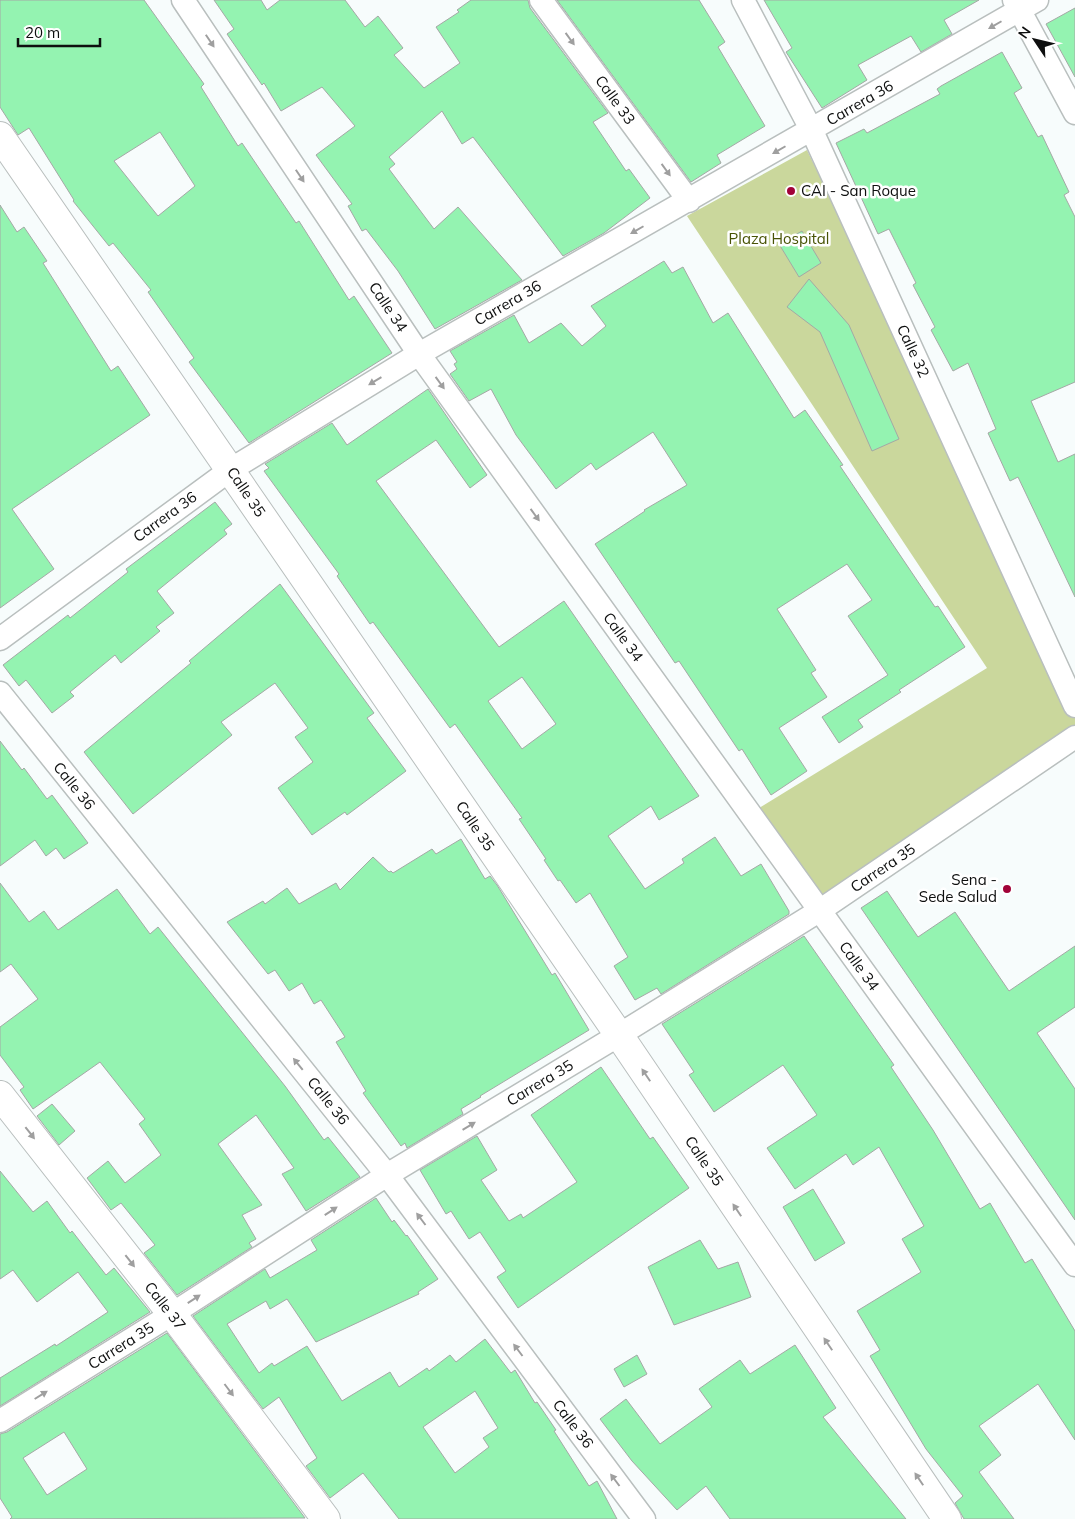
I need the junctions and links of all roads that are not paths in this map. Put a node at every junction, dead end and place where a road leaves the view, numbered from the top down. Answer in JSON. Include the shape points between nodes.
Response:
{"nodes":[{"id":1,"x":183,"y":0,"type":"edge"},
{"id":2,"x":541,"y":0,"type":"edge"},
{"id":3,"x":743,"y":0,"type":"edge"},
{"id":4,"x":1023,"y":4,"type":"edge"},
{"id":5,"x":1075,"y":112,"type":"edge"},
{"id":6,"x":812,"y":131,"type":"junction"},
{"id":7,"x":0,"y":136,"type":"edge"},
{"id":8,"x":689,"y":201,"type":"junction"},
{"id":9,"x":419,"y":354,"type":"junction"},
{"id":10,"x":230,"y":470,"type":"junction"},
{"id":11,"x":0,"y":638,"type":"edge"},
{"id":12,"x":0,"y":693,"type":"edge"},
{"id":13,"x":1075,"y":706,"type":"edge"},
{"id":14,"x":1075,"y":737,"type":"edge"},
{"id":15,"x":819,"y":911,"type":"junction"},
{"id":16,"x":619,"y":1036,"type":"junction"},
{"id":17,"x":0,"y":1095,"type":"edge"},
{"id":18,"x":387,"y":1175,"type":"junction"},
{"id":19,"x":1075,"y":1265,"type":"edge"},
{"id":20,"x":172,"y":1314,"type":"junction"},
{"id":21,"x":0,"y":1420,"type":"edge"},
{"id":22,"x":326,"y":1519,"type":"edge"},
{"id":23,"x":644,"y":1519,"type":"edge"},
{"id":24,"x":946,"y":1519,"type":"edge"}],
"edges":[{"from":1,"to":9,"type":"street","name":"Calle 34","one_way":true},
{"from":2,"to":8,"type":"street","name":"Calle 33","one_way":true},
{"from":3,"to":6,"type":"street","name":"Calle 32"},
{"from":4,"to":5,"type":"street"},
{"from":4,"to":6,"type":"street","name":"Carrera 36","one_way":true},
{"from":6,"to":8,"type":"street","name":"Carrera 36","one_way":true},
{"from":6,"to":13,"type":"street","name":"Calle 32"},
{"from":7,"to":10,"type":"street","name":"Calle 35"},
{"from":8,"to":9,"type":"street","name":"Carrera 36","one_way":true},
{"from":9,"to":10,"type":"street","name":"Carrera 36","one_way":true},
{"from":9,"to":15,"type":"street","name":"Calle 34","one_way":true},
{"from":10,"to":11,"type":"street","name":"Carrera 36"},
{"from":10,"to":16,"type":"street","name":"Calle 35"},
{"from":18,"to":12,"type":"street","name":"Calle 36","one_way":true},
{"from":14,"to":15,"type":"street","name":"Carrera 35"},
{"from":15,"to":16,"type":"street","name":"Carrera 35"},
{"from":15,"to":19,"type":"street","name":"Calle 34"},
{"from":18,"to":16,"type":"street","name":"Carrera 35","one_way":true},
{"from":24,"to":16,"type":"street","name":"Calle 35","one_way":true},
{"from":17,"to":20,"type":"street","name":"Calle 37","one_way":true},
{"from":20,"to":18,"type":"street","name":"Carrera 35","one_way":true},
{"from":23,"to":18,"type":"street","name":"Calle 36","one_way":true},
{"from":21,"to":20,"type":"street","name":"Carrera 35","one_way":true},
{"from":20,"to":22,"type":"street","name":"Calle 37","one_way":true}]}
